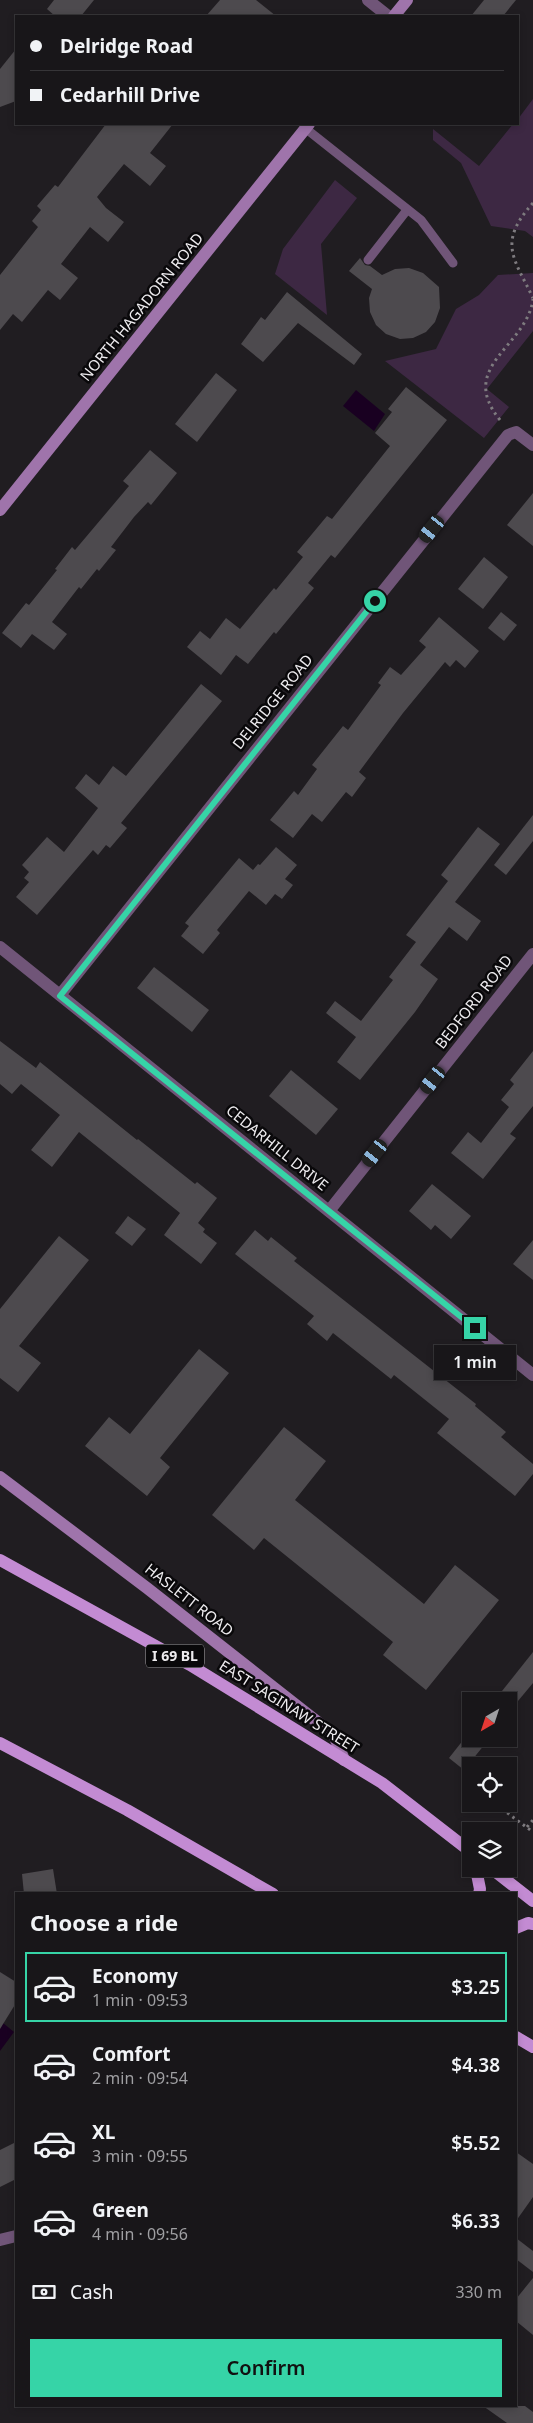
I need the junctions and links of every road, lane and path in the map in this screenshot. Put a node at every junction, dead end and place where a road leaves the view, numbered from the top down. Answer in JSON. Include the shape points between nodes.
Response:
{"nodes":[{"id":1,"x":368,"y":0,"type":"edge"},
{"id":2,"x":407,"y":0,"type":"edge"},
{"id":3,"x":387,"y":15,"type":"edge"},
{"id":4,"x":395,"y":15,"type":"edge"},
{"id":5,"x":307,"y":126,"type":"edge"},
{"id":6,"x":533,"y":203,"type":"edge"},
{"id":7,"x":407,"y":210,"type":"junction"},
{"id":8,"x":368,"y":260,"type":"dead end"},
{"id":9,"x":453,"y":263,"type":"dead end"},
{"id":10,"x":533,"y":299,"type":"edge"},
{"id":11,"x":512,"y":432,"type":"junction"},
{"id":12,"x":533,"y":445,"type":"edge"},
{"id":13,"x":0,"y":510,"type":"edge"},
{"id":14,"x":0,"y":947,"type":"edge"},
{"id":15,"x":533,"y":954,"type":"edge"},
{"id":16,"x":60,"y":996,"type":"junction"},
{"id":17,"x":329,"y":1211,"type":"junction"},
{"id":18,"x":533,"y":1375,"type":"edge"},
{"id":19,"x":0,"y":1477,"type":"edge"},
{"id":20,"x":0,"y":1560,"type":"edge"},
{"id":21,"x":0,"y":1736,"type":"edge"},
{"id":22,"x":0,"y":1743,"type":"edge"},
{"id":23,"x":33,"y":1760,"type":"junction"},
{"id":24,"x":344,"y":1760,"type":"junction"},
{"id":25,"x":506,"y":1812,"type":"edge"},
{"id":26,"x":533,"y":1820,"type":"edge"},
{"id":27,"x":527,"y":1827,"type":"junction"},
{"id":28,"x":533,"y":1832,"type":"edge"},
{"id":29,"x":462,"y":1845,"type":"edge"},
{"id":30,"x":478,"y":1877,"type":"edge"},
{"id":31,"x":502,"y":1877,"type":"edge"},
{"id":32,"x":270,"y":1892,"type":"edge"},
{"id":33,"x":479,"y":1892,"type":"edge"},
{"id":34,"x":533,"y":1901,"type":"edge"},
{"id":35,"x":533,"y":1924,"type":"edge"},
{"id":36,"x":517,"y":1928,"type":"edge"},
{"id":37,"x":517,"y":2038,"type":"edge"},
{"id":38,"x":533,"y":2047,"type":"edge"},
{"id":39,"x":15,"y":2236,"type":"edge"},
{"id":40,"x":0,"y":2240,"type":"edge"}],
"edges":[{"from":1,"to":3,"type":"street"},
{"from":2,"to":4,"type":"street"},
{"from":5,"to":7,"type":"lane"},
{"from":5,"to":13,"type":"street","name":"NORTH HAGADORN ROAD"},
{"from":6,"to":10,"type":"path","via":[[520,218],[512,244],[513,258]]},
{"from":7,"to":8,"type":"lane"},
{"from":7,"to":9,"type":"lane","via":[[421,220]]},
{"from":10,"to":11,"type":"path","via":[[531,311],[497,358],[484,386],[486,397],[498,418]]},
{"from":11,"to":12,"type":"street"},
{"from":11,"to":16,"type":"street","name":"DELRIDGE ROAD"},
{"from":14,"to":16,"type":"street","name":"CEDARHILL DRIVE"},
{"from":15,"to":17,"type":"street","name":"BEDFORD ROAD"},
{"from":16,"to":17,"type":"street","name":"CEDARHILL DRIVE"},
{"from":17,"to":18,"type":"street","name":"CEDARHILL DRIVE"},
{"from":19,"to":24,"type":"street","name":"HASLETT ROAD","via":[[334,1735]]},
{"from":20,"to":24,"type":"main road","name":"EAST SAGINAW STREET","number":"I 69 BL","via":[[190,1665]]},
{"from":21,"to":23,"type":"main road"},
{"from":22,"to":23,"type":"main road"},
{"from":23,"to":32,"type":"main road","via":[[128,1810]]},
{"from":24,"to":29,"type":"main road","name":"EAST SAGINAW STREET","number":"I 69 BL","via":[[382,1783]]},
{"from":25,"to":27,"type":"path"},
{"from":26,"to":27,"type":"path"},
{"from":27,"to":28,"type":"path"},
{"from":30,"to":33,"type":"main road"},
{"from":31,"to":34,"type":"main road"},
{"from":35,"to":36,"type":"main road"},
{"from":37,"to":38,"type":"main road"},
{"from":39,"to":40,"type":"street"}]}
